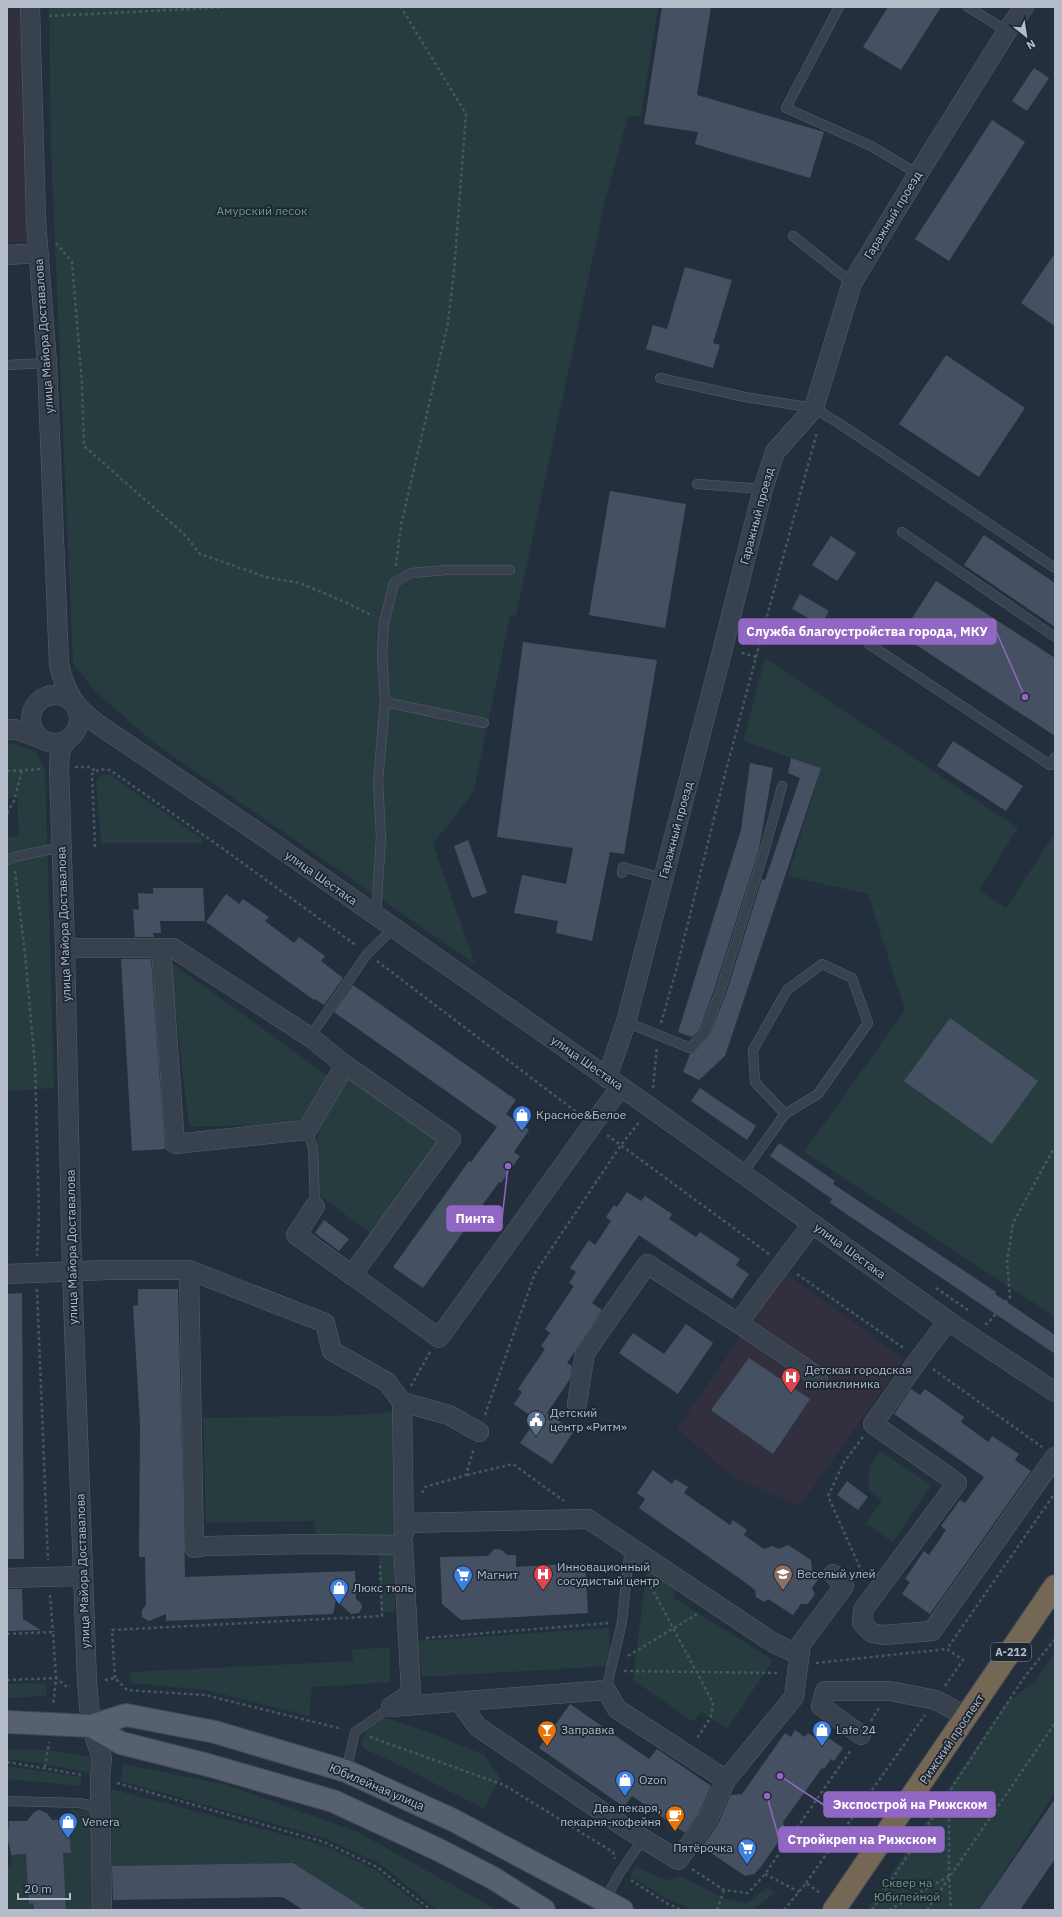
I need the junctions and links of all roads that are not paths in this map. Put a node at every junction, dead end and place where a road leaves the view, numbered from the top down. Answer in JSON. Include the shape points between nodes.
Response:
{"nodes":[{"id":1,"x":839,"y":7,"type":"edge"},
{"id":2,"x":968,"y":7,"type":"edge"},
{"id":3,"x":1024,"y":7,"type":"edge"},
{"id":4,"x":30,"y":12,"type":"edge"},
{"id":5,"x":1007,"y":31,"type":"junction"},
{"id":6,"x":918,"y":174,"type":"junction"},
{"id":7,"x":793,"y":236,"type":"dead end"},
{"id":8,"x":38,"y":253,"type":"junction"},
{"id":9,"x":7,"y":255,"type":"edge"},
{"id":10,"x":852,"y":283,"type":"junction"},
{"id":11,"x":47,"y":363,"type":"junction"},
{"id":12,"x":7,"y":365,"type":"edge"},
{"id":13,"x":660,"y":378,"type":"dead end"},
{"id":14,"x":814,"y":408,"type":"junction"},
{"id":15,"x":697,"y":484,"type":"dead end"},
{"id":16,"x":763,"y":489,"type":"junction"},
{"id":17,"x":902,"y":532,"type":"dead end"},
{"id":18,"x":1055,"y":568,"type":"edge"},
{"id":19,"x":510,"y":570,"type":"dead end"},
{"id":20,"x":1055,"y":637,"type":"edge"},
{"id":21,"x":869,"y":644,"type":"dead end"},
{"id":22,"x":59,"y":665,"type":"junction"},
{"id":23,"x":44,"y":697,"type":"junction"},
{"id":24,"x":74,"y":702,"type":"junction"},
{"id":25,"x":385,"y":702,"type":"junction"},
{"id":26,"x":31,"y":718,"type":"junction"},
{"id":27,"x":484,"y":723,"type":"dead end"},
{"id":28,"x":10,"y":730,"type":"edge"},
{"id":29,"x":116,"y":736,"type":"junction"},
{"id":30,"x":70,"y":737,"type":"junction"},
{"id":31,"x":43,"y":740,"type":"junction"},
{"id":32,"x":1055,"y":757,"type":"edge"},
{"id":33,"x":58,"y":768,"type":"junction"},
{"id":34,"x":782,"y":786,"type":"dead end"},
{"id":35,"x":62,"y":847,"type":"junction"},
{"id":36,"x":10,"y":859,"type":"edge"},
{"id":37,"x":624,"y":866,"type":"dead end"},
{"id":38,"x":662,"y":878,"type":"junction"},
{"id":39,"x":376,"y":917,"type":"junction"},
{"id":40,"x":394,"y":928,"type":"junction"},
{"id":41,"x":65,"y":948,"type":"junction"},
{"id":42,"x":161,"y":948,"type":"junction"},
{"id":43,"x":626,"y":1022,"type":"junction"},
{"id":44,"x":310,"y":1037,"type":"junction"},
{"id":45,"x":345,"y":1065,"type":"junction"},
{"id":46,"x":614,"y":1083,"type":"junction"},
{"id":47,"x":785,"y":1114,"type":"junction"},
{"id":48,"x":307,"y":1130,"type":"junction"},
{"id":49,"x":742,"y":1174,"type":"junction"},
{"id":50,"x":315,"y":1206,"type":"joint"},
{"id":51,"x":812,"y":1224,"type":"junction"},
{"id":52,"x":189,"y":1270,"type":"junction"},
{"id":53,"x":72,"y":1271,"type":"junction"},
{"id":54,"x":7,"y":1274,"type":"edge"},
{"id":55,"x":352,"y":1274,"type":"junction"},
{"id":56,"x":948,"y":1321,"type":"junction"},
{"id":57,"x":738,"y":1323,"type":"junction"},
{"id":58,"x":818,"y":1377,"type":"dead end"},
{"id":59,"x":1055,"y":1392,"type":"edge"},
{"id":60,"x":402,"y":1402,"type":"junction"},
{"id":61,"x":577,"y":1404,"type":"dead end"},
{"id":62,"x":479,"y":1432,"type":"road end"},
{"id":63,"x":1052,"y":1454,"type":"edge"},
{"id":64,"x":404,"y":1523,"type":"junction"},
{"id":65,"x":403,"y":1545,"type":"junction"},
{"id":66,"x":630,"y":1546,"type":"junction"},
{"id":67,"x":833,"y":1574,"type":"dead end"},
{"id":68,"x":82,"y":1576,"type":"junction"},
{"id":69,"x":7,"y":1578,"type":"edge"},
{"id":70,"x":1055,"y":1586,"type":"edge"},
{"id":71,"x":799,"y":1660,"type":"junction"},
{"id":72,"x":606,"y":1690,"type":"junction"},
{"id":73,"x":460,"y":1702,"type":"junction"},
{"id":74,"x":391,"y":1707,"type":"junction"},
{"id":75,"x":967,"y":1717,"type":"junction"},
{"id":76,"x":7,"y":1722,"type":"edge"},
{"id":77,"x":91,"y":1726,"type":"junction"},
{"id":78,"x":861,"y":1735,"type":"road end"},
{"id":79,"x":346,"y":1771,"type":"junction"},
{"id":80,"x":726,"y":1780,"type":"junction"},
{"id":81,"x":7,"y":1801,"type":"edge"},
{"id":82,"x":101,"y":1808,"type":"junction"},
{"id":83,"x":643,"y":1839,"type":"junction"},
{"id":84,"x":614,"y":1905,"type":"edge"},
{"id":85,"x":836,"y":1908,"type":"edge"},
{"id":86,"x":102,"y":1910,"type":"edge"},
{"id":87,"x":544,"y":1910,"type":"edge"}],
"edges":[{"from":1,"to":6,"type":"lane","via":[[786,108],[871,146]]},
{"from":2,"to":5,"type":"lane"},
{"from":3,"to":5,"type":"street","name":"Гаражный проезд"},
{"from":4,"to":8,"type":"street","name":"улица Майора Доставалова"},
{"from":5,"to":6,"type":"street","name":"Гаражный проезд"},
{"from":6,"to":10,"type":"street","name":"Гаражный проезд"},
{"from":7,"to":10,"type":"lane"},
{"from":8,"to":9,"type":"street"},
{"from":8,"to":11,"type":"street","name":"улица Майора Доставалова"},
{"from":10,"to":14,"type":"street","name":"Гаражный проезд"},
{"from":11,"to":12,"type":"lane"},
{"from":11,"to":22,"type":"street","name":"улица Майора Доставалова"},
{"from":13,"to":14,"type":"lane","via":[[746,398]]},
{"from":14,"to":16,"type":"street","name":"Гаражный проезд","via":[[775,452]]},
{"from":14,"to":18,"type":"lane"},
{"from":15,"to":16,"type":"lane"},
{"from":16,"to":38,"type":"street","name":"Гаражный проезд","via":[[724,648]]},
{"from":17,"to":20,"type":"lane"},
{"from":19,"to":25,"type":"lane","via":[[411,573],[394,582],[384,623],[382,655]]},
{"from":21,"to":32,"type":"lane","via":[[1050,765]]},
{"from":22,"to":23,"type":"street","name":"улица Майора Доставалова"},
{"from":22,"to":24,"type":"street","name":"улица Майора Доставалова","via":[[63,684]]},
{"from":23,"to":24,"type":"street","via":[[60,694]]},
{"from":23,"to":26,"type":"street","via":[[37,702]]},
{"from":24,"to":29,"type":"street","name":"улица Шестака","via":[[87,716]]},
{"from":24,"to":30,"type":"street","via":[[80,718],[79,726]]},
{"from":25,"to":27,"type":"lane"},
{"from":25,"to":39,"type":"lane","via":[[378,781],[381,838]]},
{"from":26,"to":28,"type":"street"},
{"from":26,"to":31,"type":"street","via":[[32,725]]},
{"from":28,"to":31,"type":"street"},
{"from":29,"to":30,"type":"street","name":"улица Шестака","via":[[86,731]]},
{"from":29,"to":39,"type":"street","name":"улица Шестака"},
{"from":30,"to":31,"type":"street","via":[[54,743]]},
{"from":30,"to":33,"type":"street","name":"улица Майора Доставалова","via":[[60,751]]},
{"from":31,"to":33,"type":"street","name":"улица Майора Доставалова","via":[[54,752]]},
{"from":33,"to":35,"type":"street","name":"улица Майора Доставалова"},
{"from":34,"to":43,"type":"lane","via":[[765,849],[720,992],[704,1034],[690,1048]]},
{"from":35,"to":36,"type":"lane"},
{"from":35,"to":41,"type":"street","name":"улица Майора Доставалова"},
{"from":37,"to":38,"type":"lane"},
{"from":38,"to":43,"type":"street","name":"Гаражный проезд"},
{"from":39,"to":40,"type":"street","name":"улица Шестака"},
{"from":40,"to":44,"type":"lane","via":[[367,954]]},
{"from":40,"to":46,"type":"street","name":"улица Шестака"},
{"from":41,"to":42,"type":"street"},
{"from":41,"to":53,"type":"street","name":"улица Майора Доставалова"},
{"from":42,"to":44,"type":"street","via":[[173,948]]},
{"from":42,"to":48,"type":"street","via":[[175,1144]]},
{"from":43,"to":46,"type":"street","name":"Гаражный проезд"},
{"from":44,"to":45,"type":"street"},
{"from":45,"to":48,"type":"street"},
{"from":45,"to":55,"type":"street","via":[[451,1139]]},
{"from":46,"to":49,"type":"street","name":"улица Шестака","via":[[655,1100]]},
{"from":46,"to":55,"type":"street","name":"Гаражный проезд","via":[[593,1124],[439,1338]]},
{"from":47,"to":47,"type":"lane","via":[[818,1094],[868,1024],[852,978],[822,964],[787,990],[753,1050],[755,1082]]},
{"from":47,"to":49,"type":"lane"},
{"from":48,"to":50,"type":"lane","via":[[313,1148]]},
{"from":49,"to":51,"type":"street","name":"улица Шестака"},
{"from":50,"to":55,"type":"street","via":[[296,1235]]},
{"from":51,"to":56,"type":"street","name":"улица Шестака"},
{"from":51,"to":57,"type":"street"},
{"from":52,"to":53,"type":"street"},
{"from":52,"to":60,"type":"street","via":[[325,1323],[332,1351],[387,1382]]},
{"from":52,"to":65,"type":"street","via":[[194,1548],[314,1544]]},
{"from":53,"to":54,"type":"street"},
{"from":53,"to":68,"type":"street","name":"улица Майора Доставалова"},
{"from":56,"to":59,"type":"street","name":"улица Шестака"},
{"from":56,"to":63,"type":"street","via":[[873,1424],[957,1483],[863,1610],[862,1623],[872,1633],[884,1635],[932,1631]]},
{"from":57,"to":58,"type":"street"},
{"from":57,"to":61,"type":"street","via":[[647,1264],[585,1353]]},
{"from":60,"to":62,"type":"street","via":[[449,1415]]},
{"from":60,"to":64,"type":"street"},
{"from":64,"to":65,"type":"street"},
{"from":64,"to":66,"type":"street","via":[[588,1519]]},
{"from":65,"to":74,"type":"street","via":[[410,1693]]},
{"from":66,"to":71,"type":"street"},
{"from":66,"to":72,"type":"lane","via":[[622,1622]]},
{"from":67,"to":71,"type":"street","via":[[844,1586],[801,1644]]},
{"from":68,"to":69,"type":"street"},
{"from":68,"to":77,"type":"street","name":"улица Майора Доставалова"},
{"from":70,"to":75,"type":"highway","name":"Рижский проспект","number":"А-212"},
{"from":71,"to":80,"type":"street","via":[[794,1697]]},
{"from":72,"to":73,"type":"street"},
{"from":72,"to":80,"type":"street","via":[[617,1709]]},
{"from":73,"to":74,"type":"street"},
{"from":73,"to":83,"type":"street","via":[[478,1727]]},
{"from":74,"to":79,"type":"lane","via":[[355,1732]]},
{"from":75,"to":78,"type":"street","via":[[936,1700],[890,1691],[825,1691],[822,1706]]},
{"from":75,"to":85,"type":"highway","name":"Рижский проспект","number":"А-212"},
{"from":76,"to":77,"type":"main road","name":"Юбилейная улица"},
{"from":77,"to":79,"type":"main road","name":"Юбилейная улица","via":[[126,1715],[215,1732]]},
{"from":77,"to":82,"type":"street","name":"улица Майора Доставалова","via":[[108,1780]]},
{"from":77,"to":87,"type":"main road","name":"Юбилейная улица","via":[[121,1743],[333,1801],[437,1849],[493,1878]]},
{"from":79,"to":84,"type":"main road","name":"Юбилейная улица","via":[[453,1820]]},
{"from":80,"to":83,"type":"street","via":[[707,1821],[678,1860]]},
{"from":81,"to":82,"type":"lane","via":[[79,1803]]},
{"from":82,"to":86,"type":"street","name":"улица Майора Доставалова"},
{"from":83,"to":84,"type":"lane","via":[[619,1874]]}]}
